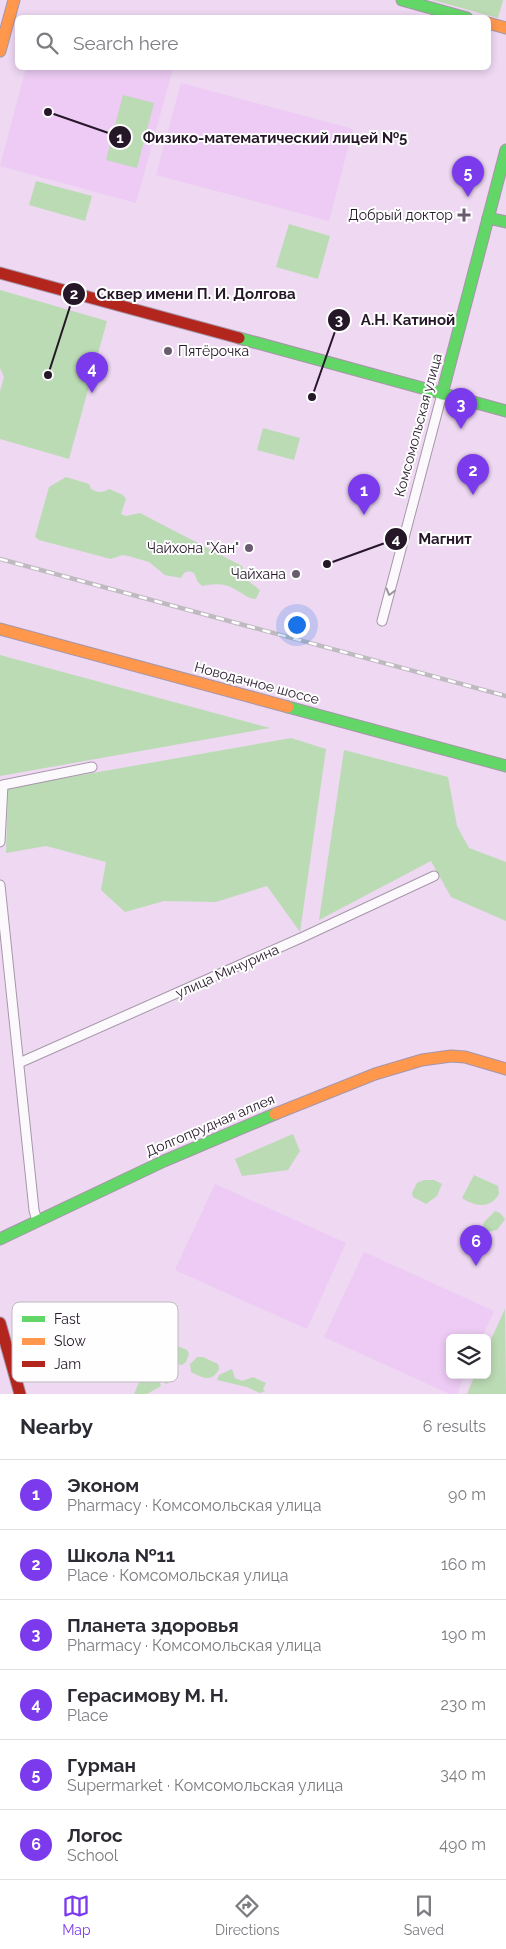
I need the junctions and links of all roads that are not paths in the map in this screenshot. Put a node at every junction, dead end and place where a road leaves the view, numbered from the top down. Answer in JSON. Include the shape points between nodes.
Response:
{"nodes":[{"id":1,"x":14,"y":0,"type":"edge"},
{"id":2,"x":402,"y":0,"type":"edge"},
{"id":3,"x":456,"y":15,"type":"edge"},
{"id":4,"x":491,"y":24,"type":"edge"},
{"id":5,"x":506,"y":28,"type":"edge"},
{"id":6,"x":0,"y":51,"type":"edge"},
{"id":7,"x":506,"y":150,"type":"edge"},
{"id":8,"x":488,"y":218,"type":"junction"},
{"id":9,"x":506,"y":222,"type":"edge"},
{"id":10,"x":0,"y":273,"type":"edge"},
{"id":11,"x":442,"y":394,"type":"junction"},
{"id":12,"x":506,"y":411,"type":"edge"},
{"id":13,"x":382,"y":621,"type":"dead end"},
{"id":14,"x":0,"y":629,"type":"edge"},
{"id":15,"x":92,"y":766,"type":"dead end"},
{"id":16,"x":506,"y":766,"type":"edge"},
{"id":17,"x":0,"y":842,"type":"edge"},
{"id":18,"x":434,"y":876,"type":"dead end"},
{"id":19,"x":0,"y":885,"type":"edge"},
{"id":20,"x":19,"y":1063,"type":"junction"},
{"id":21,"x":506,"y":1069,"type":"edge"},
{"id":22,"x":37,"y":1221,"type":"junction"},
{"id":23,"x":0,"y":1239,"type":"edge"},
{"id":24,"x":0,"y":1324,"type":"edge"},
{"id":25,"x":12,"y":1366,"type":"edge"}],
"edges":[{"from":1,"to":6,"type":"street"},
{"from":2,"to":3,"type":"street"},
{"from":4,"to":5,"type":"street"},
{"from":7,"to":8,"type":"street","name":"Комсомольская улица"},
{"from":8,"to":9,"type":"street"},
{"from":8,"to":11,"type":"street","name":"Комсомольская улица"},
{"from":10,"to":11,"type":"street"},
{"from":11,"to":12,"type":"street"},
{"from":11,"to":13,"type":"street","name":"Комсомольская улица","one_way":true},
{"from":14,"to":16,"type":"street","name":"Новодачное шоссе"},
{"from":15,"to":17,"type":"street","via":[[3,785]]},
{"from":18,"to":20,"type":"street","name":"улица Мичурина","via":[[303,938]]},
{"from":19,"to":20,"type":"street"},
{"from":20,"to":22,"type":"street"},
{"from":21,"to":22,"type":"street","name":"Долгопрудная аллея","via":[[461,1056],[418,1061],[260,1120],[170,1158]]},
{"from":22,"to":23,"type":"street","name":"Долгопрудная аллея"},
{"from":24,"to":25,"type":"street"}]}
